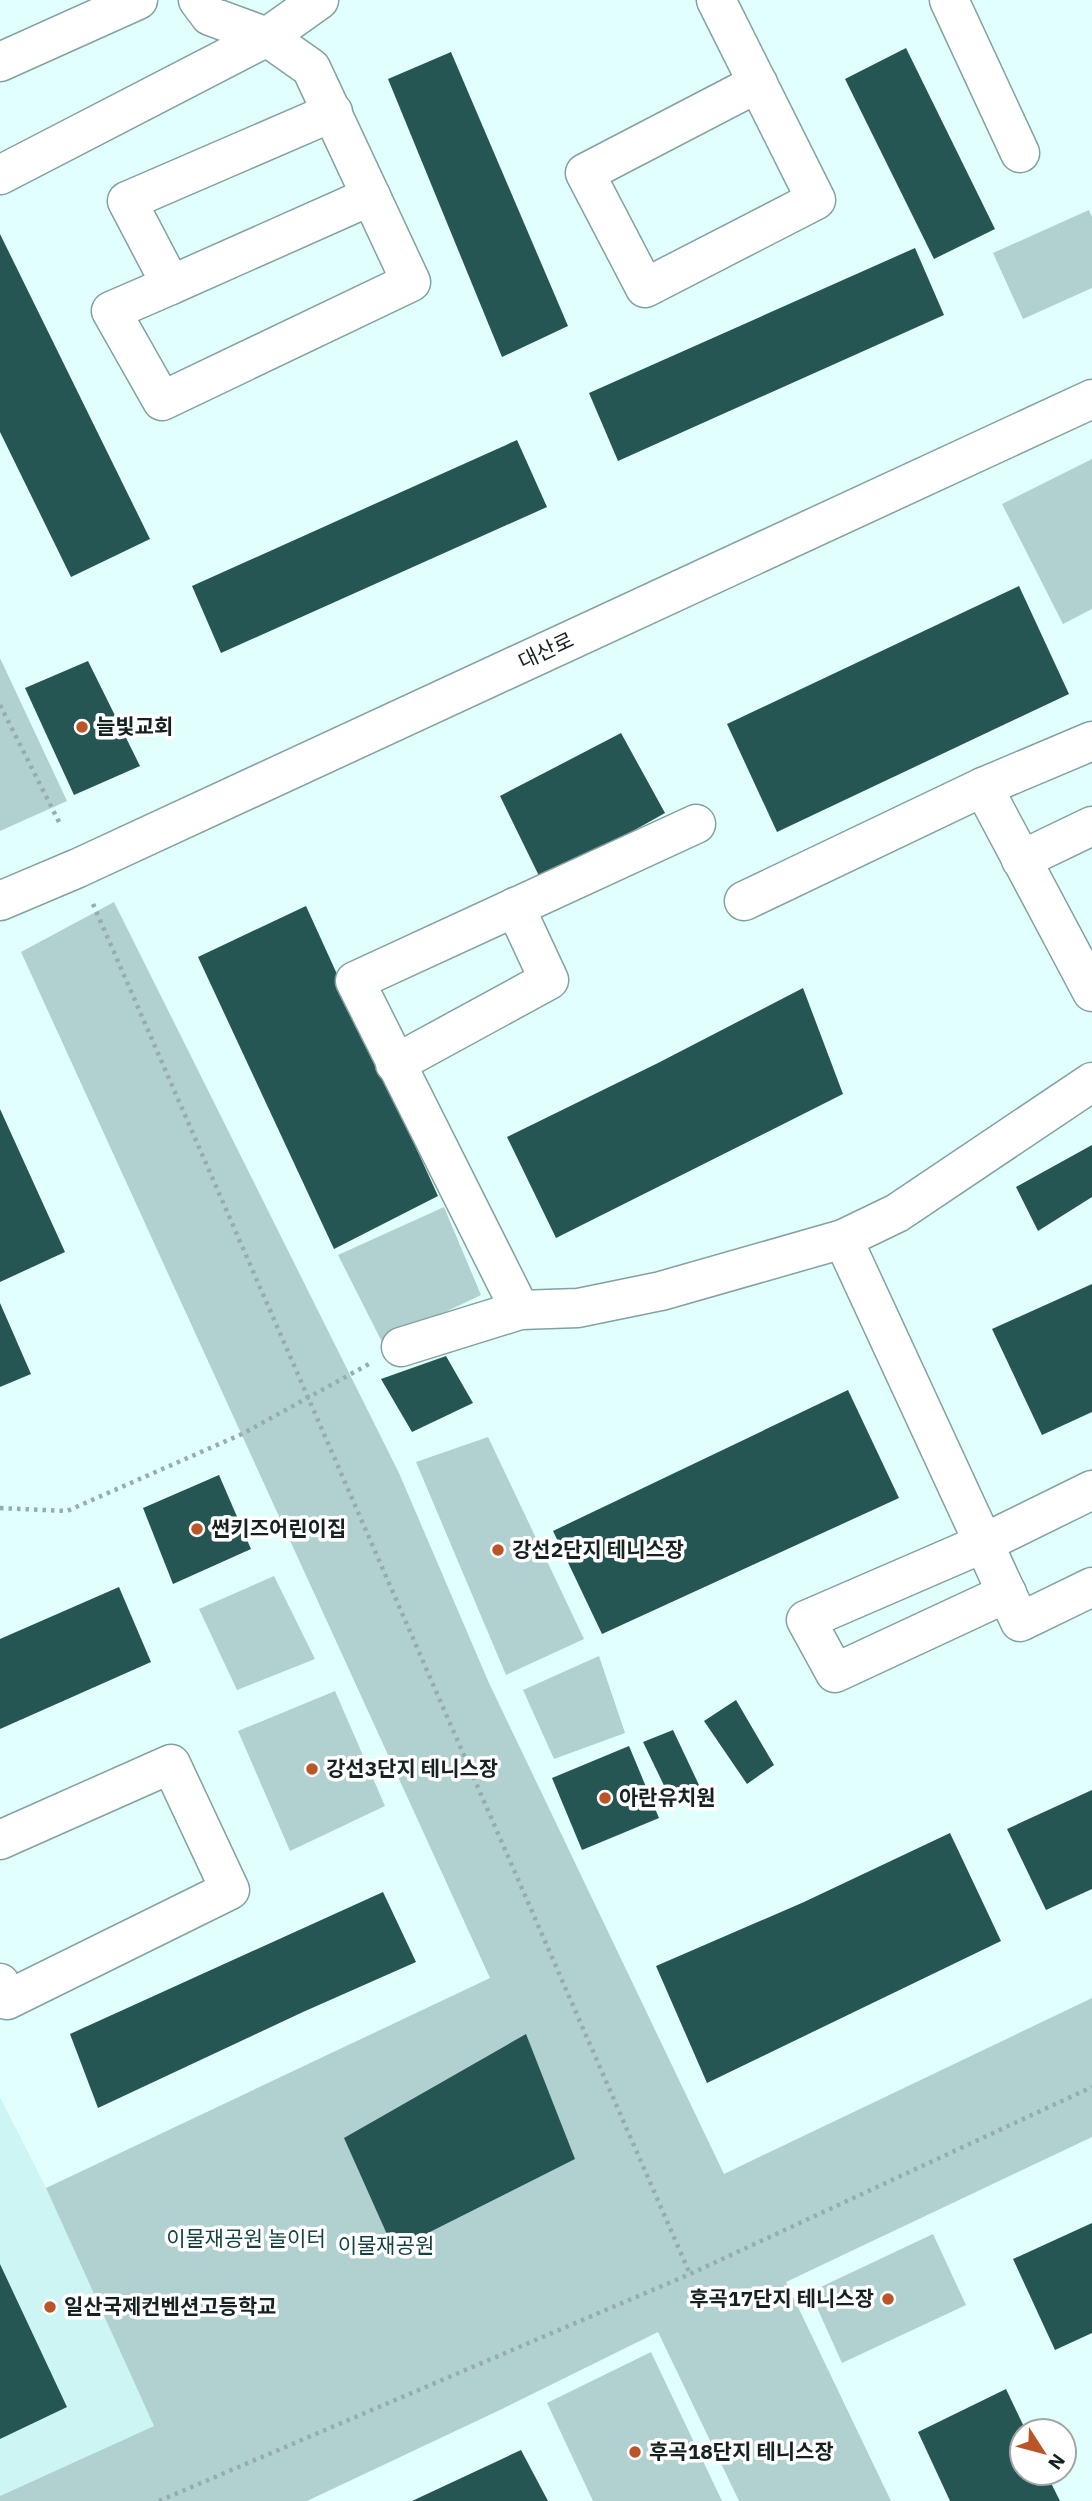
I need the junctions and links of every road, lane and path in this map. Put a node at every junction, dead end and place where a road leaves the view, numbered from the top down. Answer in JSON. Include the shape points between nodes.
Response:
{"nodes":[{"id":1,"x":138,"y":0,"type":"edge"},
{"id":2,"x":198,"y":0,"type":"edge"},
{"id":3,"x":320,"y":0,"type":"edge"},
{"id":4,"x":949,"y":0,"type":"edge"},
{"id":5,"x":718,"y":1,"type":"edge"},
{"id":6,"x":267,"y":37,"type":"junction"},
{"id":7,"x":0,"y":62,"type":"edge"},
{"id":8,"x":758,"y":83,"type":"junction"},
{"id":9,"x":332,"y":112,"type":"junction"},
{"id":10,"x":1020,"y":153,"type":"dead end"},
{"id":11,"x":0,"y":175,"type":"edge"},
{"id":12,"x":371,"y":196,"type":"junction"},
{"id":13,"x":171,"y":285,"type":"junction"},
{"id":14,"x":1092,"y":399,"type":"edge"},
{"id":15,"x":0,"y":705,"type":"edge"},
{"id":16,"x":1092,"y":741,"type":"edge"},
{"id":17,"x":983,"y":787,"type":"junction"},
{"id":18,"x":696,"y":824,"type":"dead end"},
{"id":19,"x":61,"y":826,"type":"dead end"},
{"id":20,"x":1092,"y":826,"type":"edge"},
{"id":21,"x":1021,"y":860,"type":"junction"},
{"id":22,"x":91,"y":900,"type":"dead end"},
{"id":23,"x":0,"y":901,"type":"edge"},
{"id":24,"x":744,"y":901,"type":"dead end"},
{"id":25,"x":515,"y":907,"type":"junction"},
{"id":26,"x":1092,"y":992,"type":"edge"},
{"id":27,"x":395,"y":1064,"type":"junction"},
{"id":28,"x":1092,"y":1082,"type":"edge"},
{"id":29,"x":843,"y":1239,"type":"junction"},
{"id":30,"x":520,"y":1310,"type":"junction"},
{"id":31,"x":401,"y":1347,"type":"joint"},
{"id":32,"x":308,"y":1398,"type":"junction"},
{"id":33,"x":1092,"y":1490,"type":"edge"},
{"id":34,"x":0,"y":1508,"type":"edge"},
{"id":35,"x":984,"y":1543,"type":"junction"},
{"id":36,"x":1092,"y":1587,"type":"edge"},
{"id":37,"x":1007,"y":1593,"type":"junction"},
{"id":38,"x":0,"y":1840,"type":"edge"},
{"id":39,"x":0,"y":1983,"type":"edge"},
{"id":40,"x":1092,"y":2087,"type":"edge"},
{"id":41,"x":690,"y":2274,"type":"junction"},
{"id":42,"x":159,"y":2501,"type":"edge"}],
"edges":[{"from":1,"to":7,"type":"main road"},
{"from":2,"to":6,"type":"main road","via":[[210,16]]},
{"from":3,"to":6,"type":"main road"},
{"from":4,"to":10,"type":"main road"},
{"from":5,"to":8,"type":"main road"},
{"from":6,"to":9,"type":"main road","via":[[311,68]]},
{"from":6,"to":11,"type":"main road"},
{"from":8,"to":8,"type":"main road","via":[[816,200],[645,288],[585,173]]},
{"from":9,"to":12,"type":"main road"},
{"from":9,"to":13,"type":"main road","via":[[127,201]]},
{"from":12,"to":13,"type":"main road"},
{"from":12,"to":13,"type":"main road","via":[[411,282],[162,401],[111,311]]},
{"from":14,"to":23,"type":"main road","name":"대산로"},
{"from":15,"to":19,"type":"path"},
{"from":16,"to":17,"type":"main road"},
{"from":17,"to":21,"type":"main road"},
{"from":17,"to":24,"type":"main road"},
{"from":18,"to":25,"type":"main road"},
{"from":20,"to":21,"type":"main road"},
{"from":21,"to":26,"type":"main road"},
{"from":22,"to":32,"type":"path"},
{"from":25,"to":27,"type":"main road","via":[[549,980]]},
{"from":25,"to":27,"type":"main road","via":[[355,981]]},
{"from":27,"to":30,"type":"main road"},
{"from":28,"to":29,"type":"main road","via":[[897,1213]]},
{"from":29,"to":30,"type":"main road","via":[[662,1291],[578,1308]]},
{"from":29,"to":35,"type":"main road"},
{"from":30,"to":31,"type":"main road"},
{"from":31,"to":32,"type":"path"},
{"from":32,"to":34,"type":"path","via":[[242,1433],[67,1511]]},
{"from":32,"to":41,"type":"path"},
{"from":33,"to":35,"type":"main road"},
{"from":35,"to":37,"type":"main road"},
{"from":35,"to":37,"type":"main road","via":[[806,1620],[835,1673]]},
{"from":36,"to":37,"type":"main road","via":[[1020,1622]]},
{"from":38,"to":39,"type":"main road","via":[[171,1764],[230,1890],[7,2000]]},
{"from":40,"to":41,"type":"path"},
{"from":41,"to":42,"type":"path"}]}
